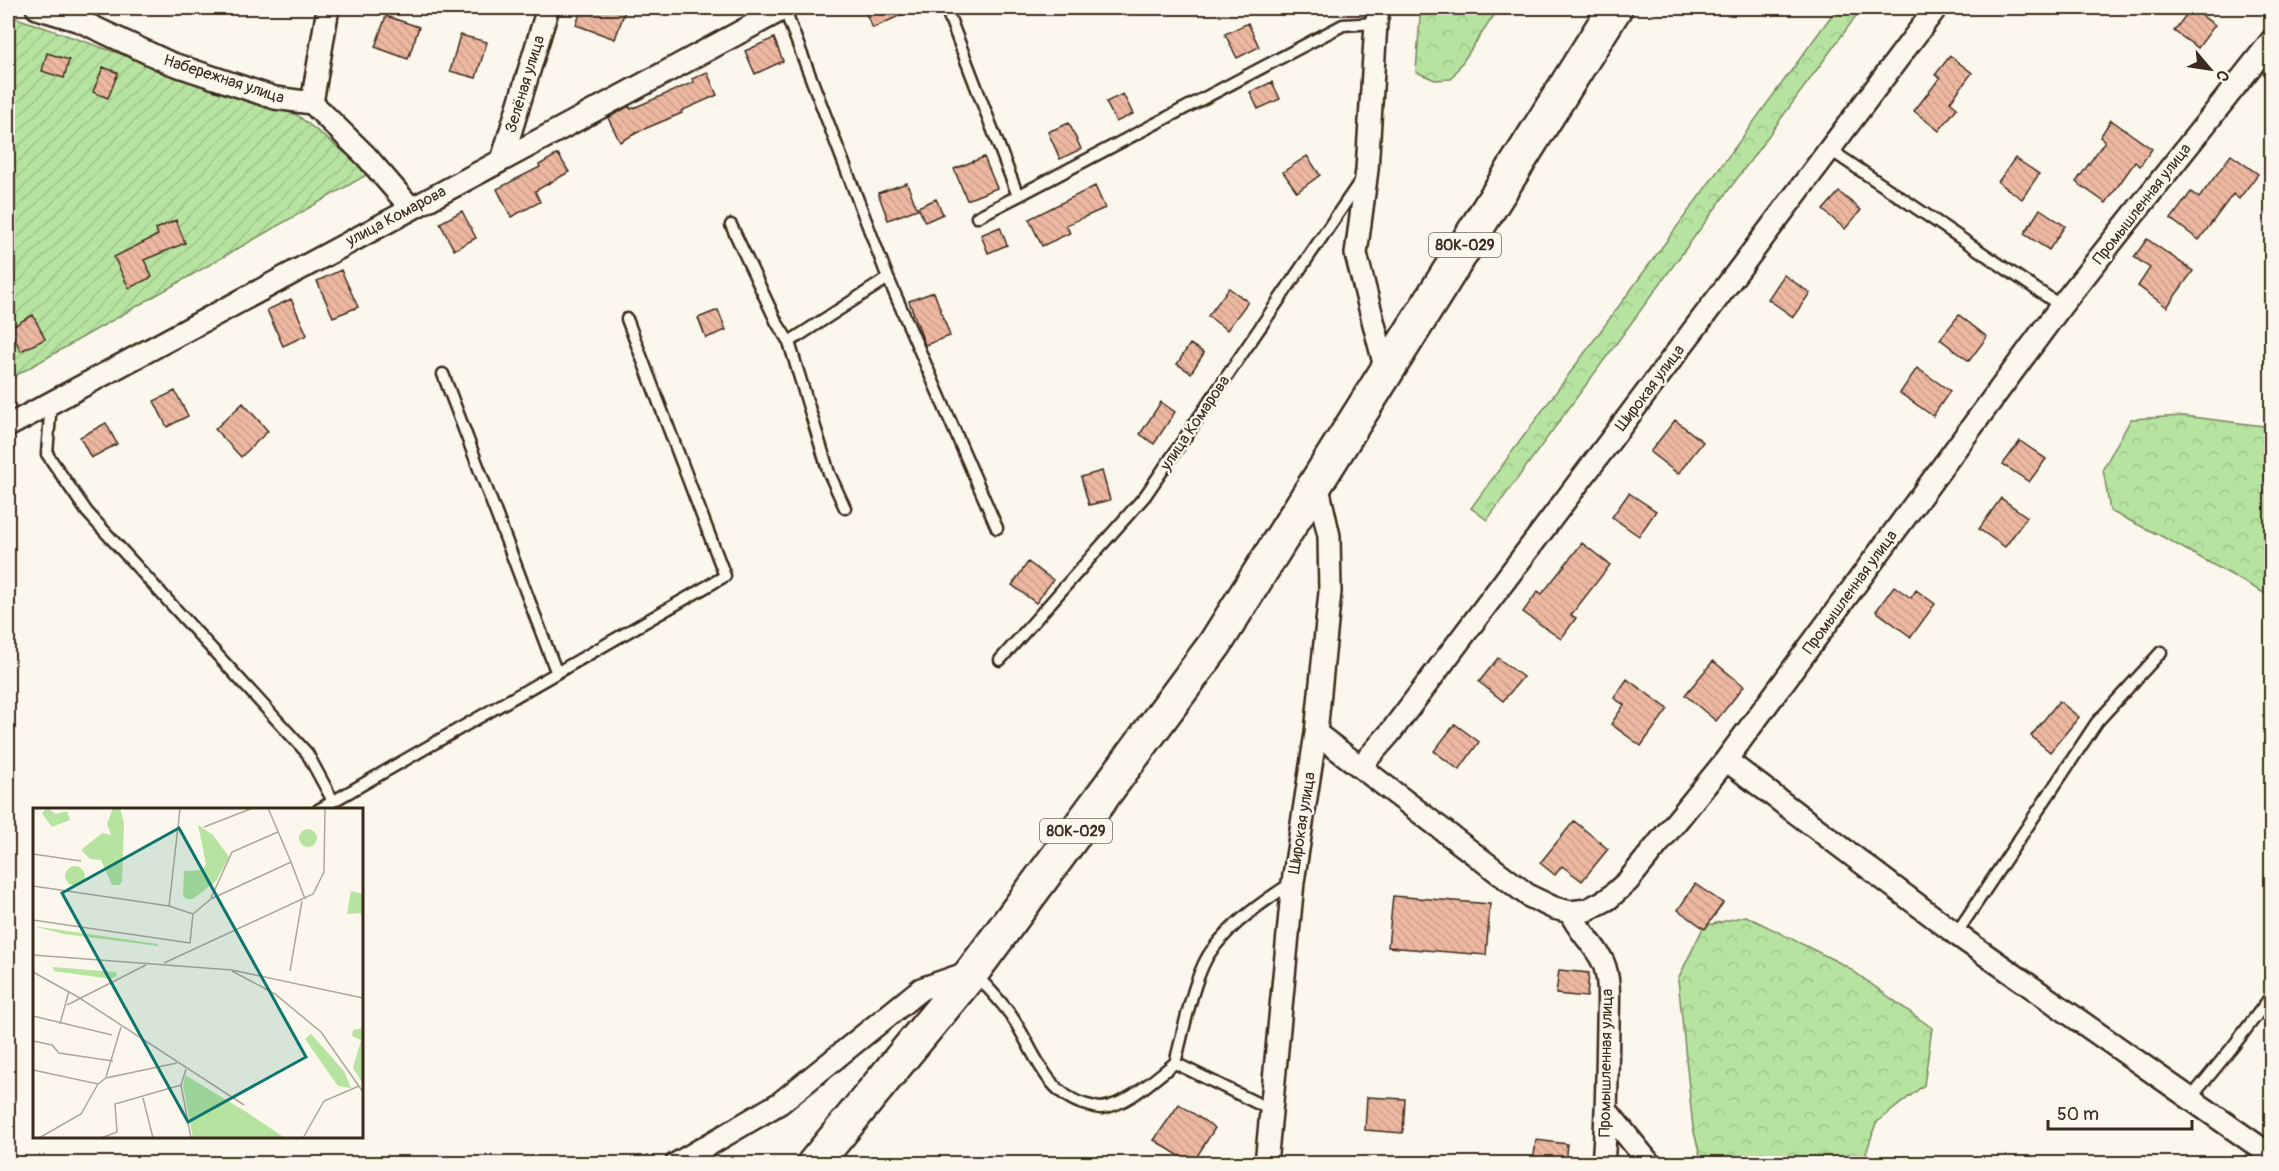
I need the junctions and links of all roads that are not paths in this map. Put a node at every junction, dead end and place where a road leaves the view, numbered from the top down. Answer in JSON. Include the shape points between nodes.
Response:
{"nodes":[{"id":1,"x":37,"y":8,"type":"edge"},
{"id":2,"x":328,"y":8,"type":"edge"},
{"id":3,"x":548,"y":8,"type":"edge"},
{"id":4,"x":784,"y":8,"type":"edge"},
{"id":5,"x":946,"y":8,"type":"edge"},
{"id":6,"x":1615,"y":8,"type":"edge"},
{"id":7,"x":1936,"y":8,"type":"edge"},
{"id":8,"x":1377,"y":15,"type":"edge"},
{"id":9,"x":2271,"y":40,"type":"edge"},
{"id":10,"x":312,"y":103,"type":"junction"},
{"id":11,"x":1829,"y":149,"type":"junction"},
{"id":12,"x":502,"y":160,"type":"junction"},
{"id":13,"x":1367,"y":170,"type":"junction"},
{"id":14,"x":1018,"y":196,"type":"junction"},
{"id":15,"x":411,"y":208,"type":"junction"},
{"id":16,"x":977,"y":217,"type":"dead end"},
{"id":17,"x":731,"y":225,"type":"dead end"},
{"id":18,"x":888,"y":279,"type":"junction"},
{"id":19,"x":2061,"y":306,"type":"junction"},
{"id":20,"x":627,"y":319,"type":"dead end"},
{"id":21,"x":789,"y":342,"type":"junction"},
{"id":22,"x":1386,"y":371,"type":"junction"},
{"id":23,"x":443,"y":374,"type":"dead end"},
{"id":24,"x":51,"y":402,"type":"junction"},
{"id":25,"x":8,"y":426,"type":"edge"},
{"id":26,"x":1317,"y":483,"type":"junction"},
{"id":27,"x":845,"y":508,"type":"dead end"},
{"id":28,"x":997,"y":528,"type":"dead end"},
{"id":29,"x":2161,"y":652,"type":"dead end"},
{"id":30,"x":1000,"y":660,"type":"dead end"},
{"id":31,"x":556,"y":671,"type":"junction"},
{"id":32,"x":1316,"y":733,"type":"junction"},
{"id":33,"x":1726,"y":760,"type":"junction"},
{"id":34,"x":1361,"y":766,"type":"junction"},
{"id":35,"x":333,"y":801,"type":"junction"},
{"id":36,"x":321,"y":808,"type":"edge"},
{"id":37,"x":1293,"y":882,"type":"junction"},
{"id":38,"x":1570,"y":912,"type":"junction"},
{"id":39,"x":1956,"y":934,"type":"junction"},
{"id":40,"x":973,"y":971,"type":"junction"},
{"id":41,"x":2271,"y":994,"type":"edge"},
{"id":42,"x":1175,"y":1063,"type":"junction"},
{"id":43,"x":2190,"y":1099,"type":"junction"},
{"id":44,"x":1271,"y":1110,"type":"junction"},
{"id":45,"x":1607,"y":1111,"type":"junction"},
{"id":46,"x":2271,"y":1156,"type":"edge"},
{"id":47,"x":675,"y":1164,"type":"edge"},
{"id":48,"x":814,"y":1164,"type":"edge"},
{"id":49,"x":1266,"y":1164,"type":"edge"},
{"id":50,"x":1603,"y":1164,"type":"edge"},
{"id":51,"x":1650,"y":1164,"type":"edge"}],
"edges":[{"from":1,"to":10,"type":"street","name":"Набережная улица","via":[[80,21],[170,63],[275,98]]},
{"from":2,"to":10,"type":"street"},
{"from":3,"to":12,"type":"street","name":"Зелёная улица"},
{"from":4,"to":12,"type":"street","name":"улица Комарова"},
{"from":4,"to":18,"type":"lane"},
{"from":5,"to":14,"type":"lane"},
{"from":6,"to":22,"type":"main road","number":"80К-029"},
{"from":7,"to":11,"type":"street","name":"Широкая улица"},
{"from":8,"to":13,"type":"street"},
{"from":8,"to":14,"type":"lane","via":[[1343,25]]},
{"from":9,"to":19,"type":"street","name":"Промышленная улица"},
{"from":10,"to":15,"type":"street"},
{"from":11,"to":19,"type":"lane"},
{"from":11,"to":34,"type":"street","name":"Широкая улица","via":[[1397,724]]},
{"from":12,"to":15,"type":"street","name":"улица Комарова"},
{"from":13,"to":22,"type":"street","via":[[1356,254]]},
{"from":13,"to":30,"type":"lane","name":"улица Комарова","via":[[1145,496]]},
{"from":14,"to":16,"type":"lane"},
{"from":15,"to":24,"type":"street","name":"улица Комарова"},
{"from":17,"to":21,"type":"lane"},
{"from":18,"to":21,"type":"lane"},
{"from":18,"to":28,"type":"lane"},
{"from":19,"to":33,"type":"street","name":"Промышленная улица"},
{"from":20,"to":31,"type":"lane","via":[[725,576]]},
{"from":21,"to":27,"type":"lane","via":[[829,473]]},
{"from":22,"to":26,"type":"main road","number":"80К-029"},
{"from":23,"to":31,"type":"lane"},
{"from":24,"to":25,"type":"street","name":"улица Комарова"},
{"from":24,"to":35,"type":"lane","via":[[47,454],[87,512],[307,753]]},
{"from":26,"to":32,"type":"street","name":"Широкая улица","via":[[1329,536],[1330,592]]},
{"from":26,"to":40,"type":"main road","number":"80К-029","via":[[1215,644]]},
{"from":29,"to":39,"type":"lane","via":[[2097,722]]},
{"from":31,"to":35,"type":"lane"},
{"from":32,"to":34,"type":"street"},
{"from":32,"to":37,"type":"street","name":"Широкая улица"},
{"from":33,"to":38,"type":"street","name":"Промышленная улица","via":[[1628,881],[1608,899],[1587,910]]},
{"from":33,"to":39,"type":"street"},
{"from":34,"to":38,"type":"street","via":[[1529,896]]},
{"from":35,"to":36,"type":"lane"},
{"from":37,"to":42,"type":"lane","via":[[1256,905],[1211,950],[1200,973]]},
{"from":37,"to":44,"type":"street","name":"Широкая улица"},
{"from":38,"to":45,"type":"street","name":"Промышленная улица","via":[[1576,927],[1604,963]]},
{"from":39,"to":43,"type":"street"},
{"from":40,"to":42,"type":"lane","via":[[1011,1015],[1044,1075],[1078,1103],[1100,1108],[1125,1100]]},
{"from":40,"to":47,"type":"street","via":[[921,989],[780,1102]]},
{"from":40,"to":48,"type":"main road","number":"80К-029"},
{"from":41,"to":43,"type":"lane"},
{"from":42,"to":44,"type":"lane"},
{"from":43,"to":46,"type":"street"},
{"from":44,"to":49,"type":"street","name":"Широкая улица"},
{"from":45,"to":50,"type":"street","name":"Промышленная улица"},
{"from":45,"to":51,"type":"street"}]}
